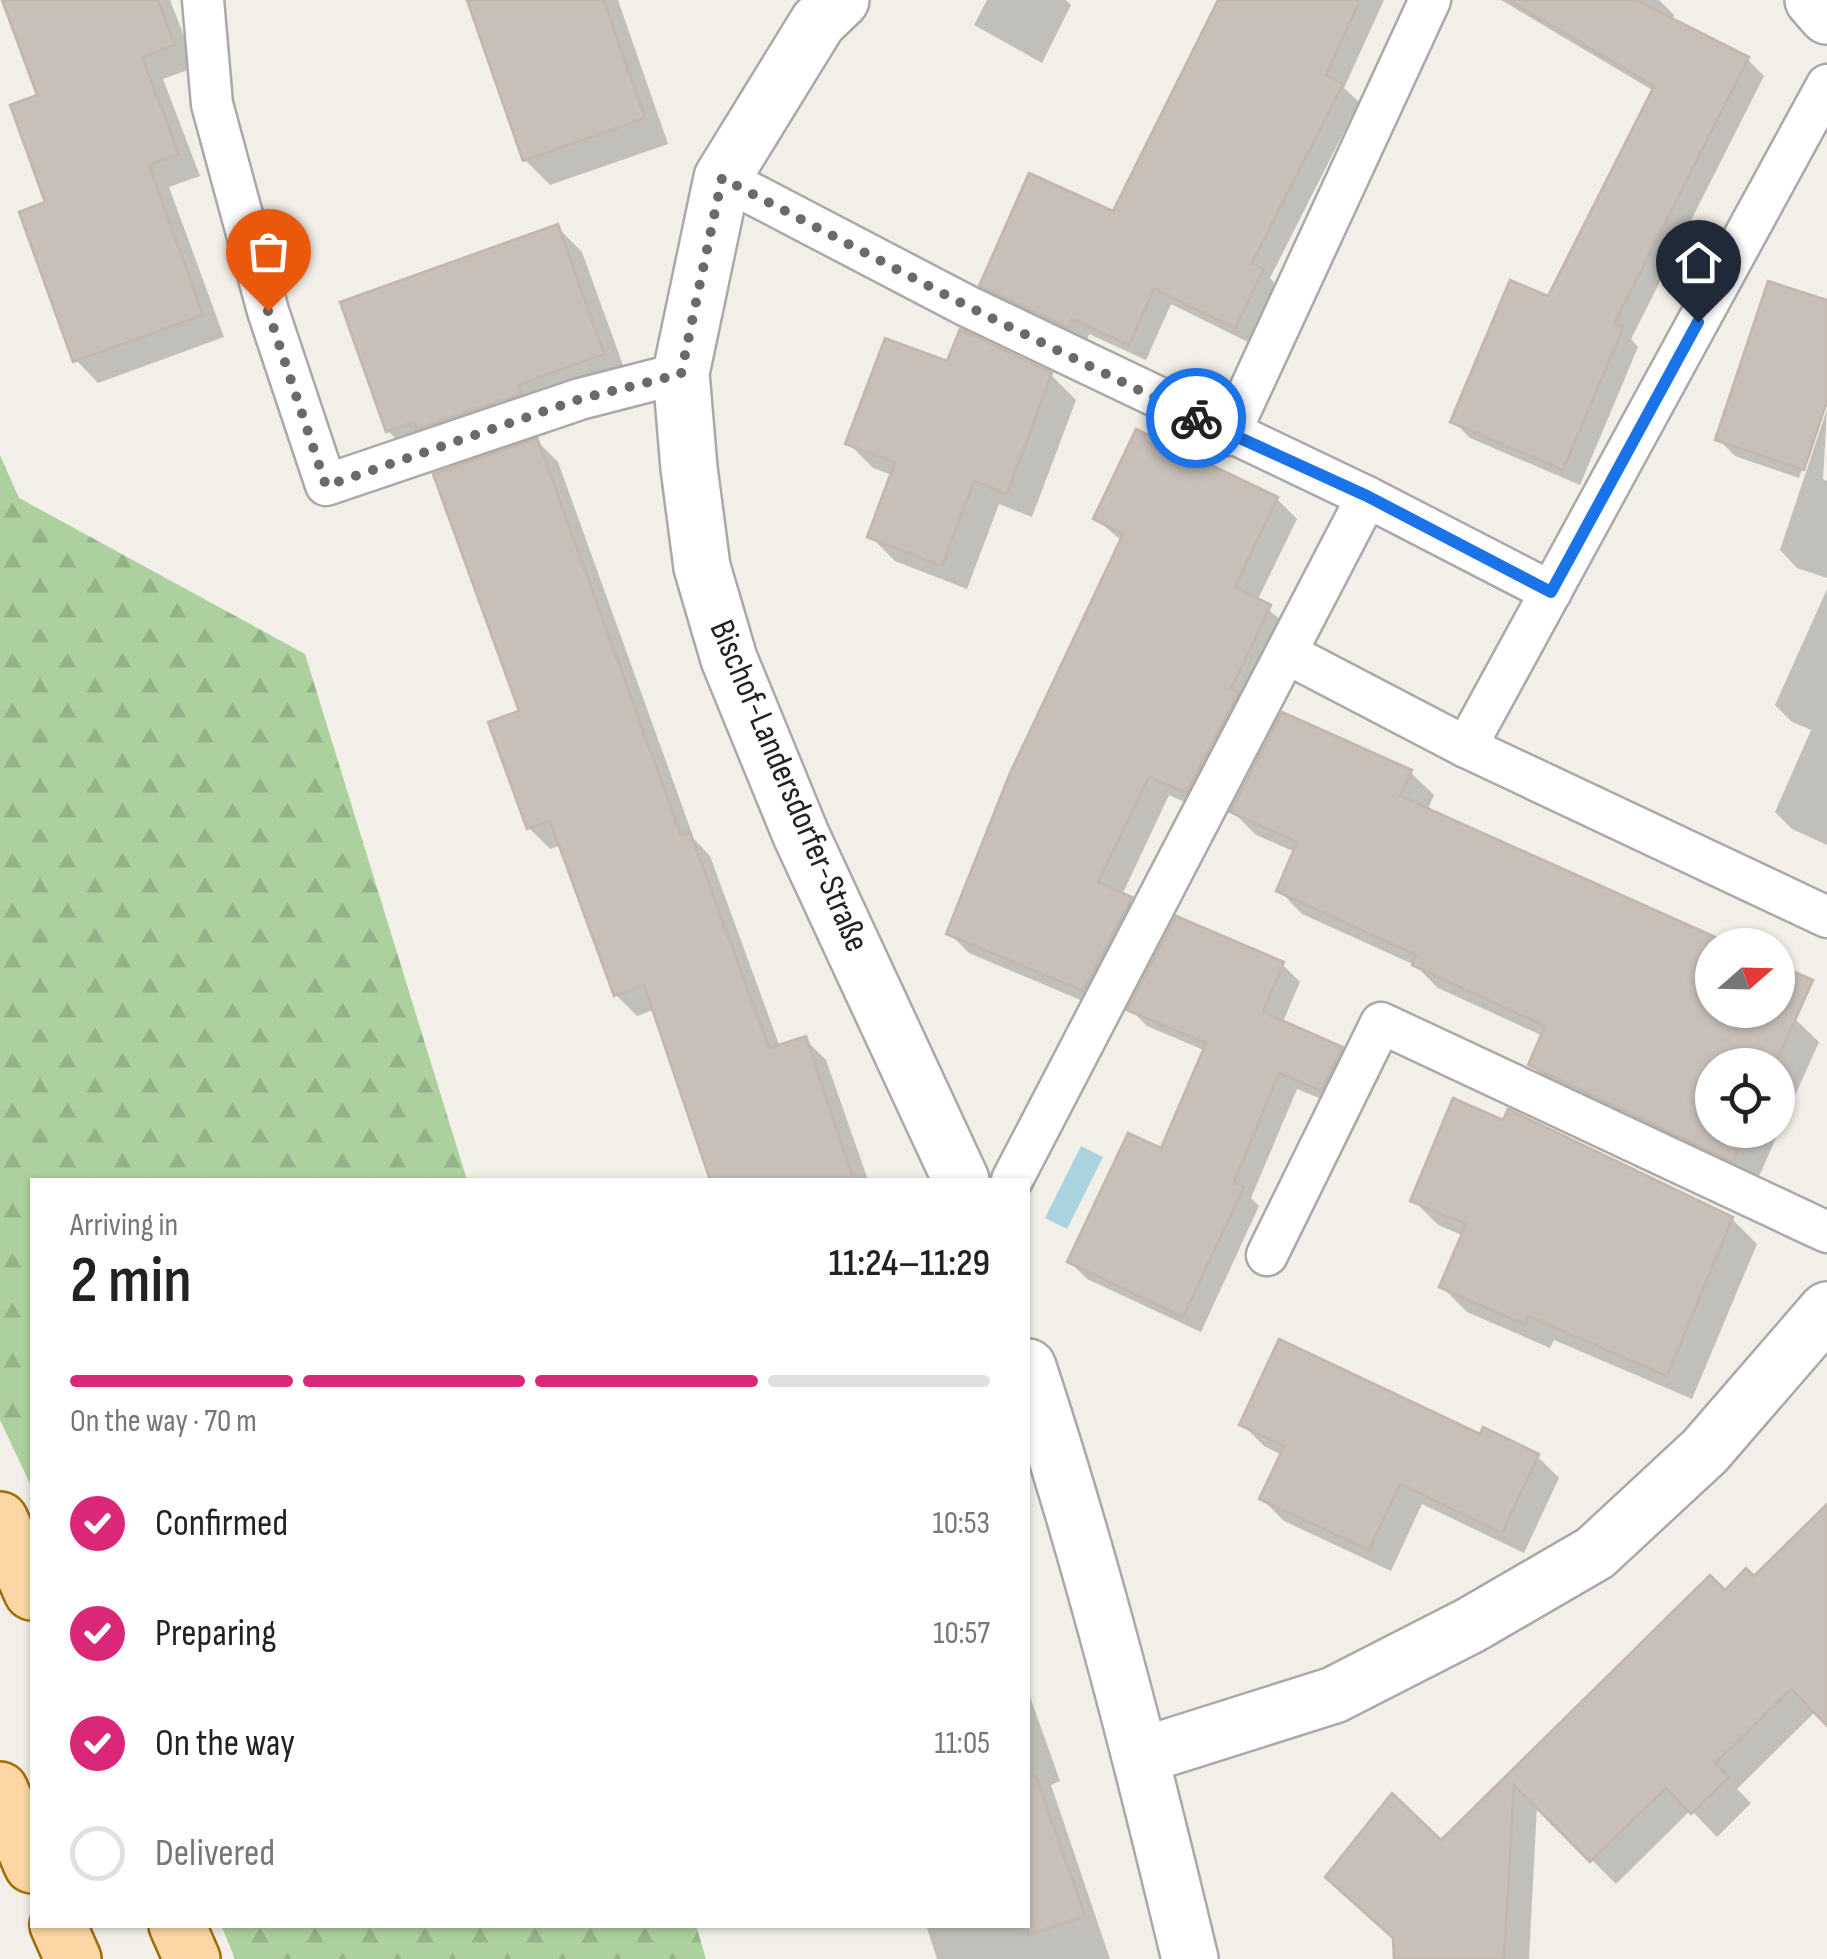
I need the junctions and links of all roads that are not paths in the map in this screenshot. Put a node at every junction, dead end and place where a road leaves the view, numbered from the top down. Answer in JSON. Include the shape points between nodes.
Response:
{"nodes":[{"id":1,"x":203,"y":0,"type":"edge"},
{"id":2,"x":1430,"y":0,"type":"edge"},
{"id":3,"x":1812,"y":0,"type":"edge"},
{"id":4,"x":823,"y":7,"type":"edge"},
{"id":5,"x":1827,"y":16,"type":"edge"},
{"id":6,"x":1827,"y":86,"type":"edge"},
{"id":7,"x":722,"y":178,"type":"junction"},
{"id":8,"x":681,"y":374,"type":"junction"},
{"id":9,"x":1230,"y":435,"type":"junction"},
{"id":10,"x":1367,"y":496,"type":"junction"},
{"id":11,"x":1551,"y":592,"type":"junction"},
{"id":12,"x":1286,"y":653,"type":"junction"},
{"id":13,"x":1466,"y":748,"type":"junction"},
{"id":14,"x":1827,"y":917,"type":"edge"},
{"id":15,"x":960,"y":1178,"type":"edge"},
{"id":16,"x":1013,"y":1178,"type":"edge"},
{"id":17,"x":1827,"y":1232,"type":"edge"},
{"id":18,"x":1267,"y":1255,"type":"dead end"},
{"id":19,"x":1827,"y":1310,"type":"edge"},
{"id":20,"x":1030,"y":1373,"type":"edge"},
{"id":21,"x":0,"y":1520,"type":"edge"},
{"id":22,"x":30,"y":1588,"type":"edge"},
{"id":23,"x":1142,"y":1756,"type":"junction"},
{"id":24,"x":0,"y":1790,"type":"edge"},
{"id":25,"x":30,"y":1860,"type":"edge"},
{"id":26,"x":59,"y":1928,"type":"edge"},
{"id":27,"x":179,"y":1928,"type":"edge"},
{"id":28,"x":73,"y":1959,"type":"edge"},
{"id":29,"x":192,"y":1959,"type":"edge"},
{"id":30,"x":1190,"y":1959,"type":"edge"}],
"edges":[{"from":1,"to":8,"type":"lane","via":[[212,104],[268,311],[326,486],[580,399]]},
{"from":2,"to":9,"type":"lane"},
{"from":3,"to":5,"type":"street"},
{"from":4,"to":7,"type":"street","name":"Bischof-Landersdorfer-Straße"},
{"from":6,"to":11,"type":"lane"},
{"from":7,"to":8,"type":"street","name":"Bischof-Landersdorfer-Straße"},
{"from":7,"to":9,"type":"lane"},
{"from":8,"to":15,"type":"street","name":"Bischof-Landersdorfer-Straße","via":[[702,567],[729,660],[801,834]]},
{"from":9,"to":10,"type":"lane"},
{"from":10,"to":11,"type":"lane"},
{"from":10,"to":12,"type":"lane"},
{"from":11,"to":13,"type":"lane"},
{"from":12,"to":13,"type":"lane"},
{"from":12,"to":16,"type":"lane"},
{"from":13,"to":14,"type":"lane"},
{"from":17,"to":18,"type":"lane","via":[[1381,1023]]},
{"from":19,"to":23,"type":"street","via":[[1705,1451],[1595,1553],[1334,1695]]},
{"from":20,"to":23,"type":"street"},
{"from":21,"to":22,"type":"main road"},
{"from":23,"to":30,"type":"street"},
{"from":24,"to":25,"type":"main road"},
{"from":26,"to":28,"type":"main road"},
{"from":27,"to":29,"type":"main road"}]}
